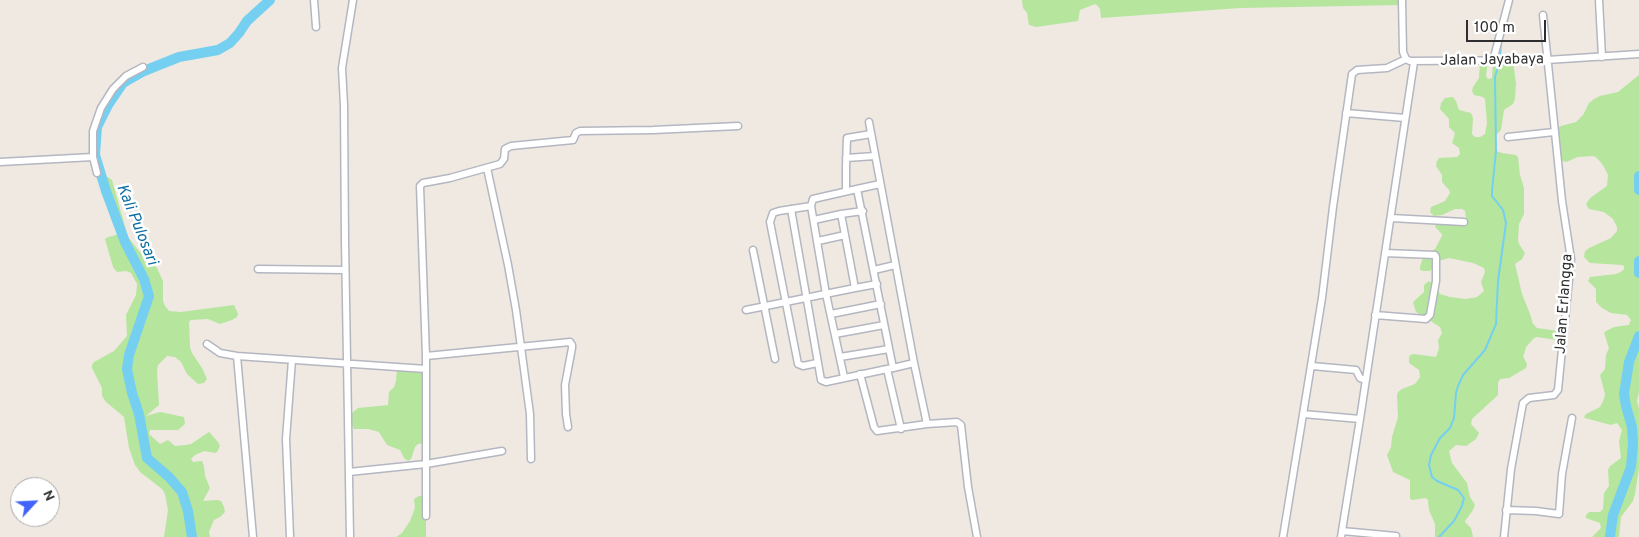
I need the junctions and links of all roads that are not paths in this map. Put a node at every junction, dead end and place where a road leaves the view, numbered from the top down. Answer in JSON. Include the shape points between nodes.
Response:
{"nodes":[{"id":1,"x":314,"y":0,"type":"edge"},
{"id":2,"x":353,"y":0,"type":"edge"},
{"id":3,"x":1402,"y":0,"type":"edge"},
{"id":4,"x":1509,"y":0,"type":"edge"},
{"id":5,"x":1599,"y":0,"type":"edge"},
{"id":6,"x":1543,"y":15,"type":"dead end"},
{"id":7,"x":316,"y":27,"type":"dead end"},
{"id":8,"x":1639,"y":54,"type":"edge"},
{"id":9,"x":1602,"y":57,"type":"junction"},
{"id":10,"x":1406,"y":59,"type":"junction"},
{"id":11,"x":1547,"y":60,"type":"junction"},
{"id":12,"x":1497,"y":61,"type":"junction"},
{"id":13,"x":1414,"y":62,"type":"junction"},
{"id":14,"x":143,"y":67,"type":"dead end"},
{"id":15,"x":1346,"y":113,"type":"junction"},
{"id":16,"x":1405,"y":118,"type":"junction"},
{"id":17,"x":869,"y":122,"type":"dead end"},
{"id":18,"x":738,"y":126,"type":"dead end"},
{"id":19,"x":1554,"y":132,"type":"junction"},
{"id":20,"x":871,"y":134,"type":"junction"},
{"id":21,"x":1508,"y":136,"type":"dead end"},
{"id":22,"x":875,"y":156,"type":"junction"},
{"id":23,"x":93,"y":157,"type":"junction"},
{"id":24,"x":846,"y":158,"type":"junction"},
{"id":25,"x":0,"y":162,"type":"edge"},
{"id":26,"x":488,"y":168,"type":"junction"},
{"id":27,"x":97,"y":174,"type":"dead end"},
{"id":28,"x":880,"y":184,"type":"junction"},
{"id":29,"x":857,"y":189,"type":"junction"},
{"id":30,"x":846,"y":191,"type":"junction"},
{"id":31,"x":811,"y":206,"type":"junction"},
{"id":32,"x":791,"y":208,"type":"junction"},
{"id":33,"x":862,"y":211,"type":"junction"},
{"id":34,"x":841,"y":214,"type":"junction"},
{"id":35,"x":1391,"y":218,"type":"junction"},
{"id":36,"x":814,"y":220,"type":"junction"},
{"id":37,"x":1464,"y":222,"type":"dead end"},
{"id":38,"x":845,"y":235,"type":"junction"},
{"id":39,"x":818,"y":241,"type":"junction"},
{"id":40,"x":753,"y":250,"type":"dead end"},
{"id":41,"x":1385,"y":253,"type":"junction"},
{"id":42,"x":895,"y":265,"type":"junction"},
{"id":43,"x":258,"y":269,"type":"dead end"},
{"id":44,"x":345,"y":270,"type":"junction"},
{"id":45,"x":874,"y":270,"type":"junction"},
{"id":46,"x":877,"y":284,"type":"junction"},
{"id":47,"x":856,"y":288,"type":"junction"},
{"id":48,"x":826,"y":294,"type":"junction"},
{"id":49,"x":806,"y":298,"type":"junction"},
{"id":50,"x":786,"y":302,"type":"junction"},
{"id":51,"x":881,"y":304,"type":"junction"},
{"id":52,"x":764,"y":306,"type":"junction"},
{"id":53,"x":746,"y":310,"type":"dead end"},
{"id":54,"x":831,"y":314,"type":"junction"},
{"id":55,"x":1376,"y":315,"type":"junction"},
{"id":56,"x":884,"y":325,"type":"junction"},
{"id":57,"x":835,"y":334,"type":"junction"},
{"id":58,"x":207,"y":344,"type":"dead end"},
{"id":59,"x":520,"y":347,"type":"junction"},
{"id":60,"x":889,"y":349,"type":"junction"},
{"id":61,"x":237,"y":356,"type":"junction"},
{"id":62,"x":426,"y":356,"type":"junction"},
{"id":63,"x":840,"y":356,"type":"junction"},
{"id":64,"x":775,"y":359,"type":"dead end"},
{"id":65,"x":292,"y":360,"type":"junction"},
{"id":66,"x":818,"y":363,"type":"junction"},
{"id":67,"x":347,"y":364,"type":"junction"},
{"id":68,"x":914,"y":364,"type":"junction"},
{"id":69,"x":1312,"y":366,"type":"junction"},
{"id":70,"x":426,"y":369,"type":"junction"},
{"id":71,"x":890,"y":369,"type":"junction"},
{"id":72,"x":860,"y":374,"type":"junction"},
{"id":73,"x":844,"y":378,"type":"junction"},
{"id":74,"x":1365,"y":380,"type":"junction"},
{"id":75,"x":1303,"y":414,"type":"junction"},
{"id":76,"x":1572,"y":418,"type":"dead end"},
{"id":77,"x":1360,"y":419,"type":"junction"},
{"id":78,"x":927,"y":424,"type":"junction"},
{"id":79,"x":568,"y":427,"type":"dead end"},
{"id":80,"x":901,"y":429,"type":"junction"},
{"id":81,"x":502,"y":452,"type":"dead end"},
{"id":82,"x":532,"y":459,"type":"dead end"},
{"id":83,"x":426,"y":464,"type":"junction"},
{"id":84,"x":349,"y":472,"type":"junction"},
{"id":85,"x":1506,"y":510,"type":"junction"},
{"id":86,"x":426,"y":516,"type":"dead end"},
{"id":87,"x":1342,"y":534,"type":"edge"},
{"id":88,"x":1396,"y":536,"type":"edge"},
{"id":89,"x":253,"y":537,"type":"edge"},
{"id":90,"x":290,"y":537,"type":"edge"},
{"id":91,"x":350,"y":537,"type":"edge"},
{"id":92,"x":977,"y":537,"type":"edge"},
{"id":93,"x":1283,"y":537,"type":"edge"},
{"id":94,"x":1504,"y":537,"type":"edge"}],
"edges":[{"from":1,"to":7,"type":"street"},
{"from":2,"to":44,"type":"street","via":[[342,68]]},
{"from":3,"to":10,"type":"street","via":[[1403,52]]},
{"from":4,"to":12,"type":"street","via":[[1499,33]]},
{"from":5,"to":9,"type":"street"},
{"from":6,"to":11,"type":"street","name":"Jalan Erlangga"},
{"from":8,"to":9,"type":"street","name":"Jalan Jayabaya"},
{"from":9,"to":11,"type":"street","name":"Jalan Jayabaya"},
{"from":10,"to":13,"type":"street","name":"Jalan Jayabaya"},
{"from":10,"to":15,"type":"street","via":[[1386,68],[1353,72]]},
{"from":11,"to":12,"type":"street","name":"Jalan Jayabaya"},
{"from":11,"to":19,"type":"street","name":"Jalan Erlangga"},
{"from":12,"to":13,"type":"street","name":"Jalan Jayabaya"},
{"from":13,"to":16,"type":"street"},
{"from":14,"to":23,"type":"street","via":[[126,76],[101,108],[93,131]]},
{"from":15,"to":16,"type":"street"},
{"from":15,"to":69,"type":"street"},
{"from":16,"to":35,"type":"street"},
{"from":17,"to":20,"type":"street"},
{"from":18,"to":26,"type":"street","via":[[580,131],[573,140],[507,147],[503,161]]},
{"from":19,"to":21,"type":"street"},
{"from":19,"to":85,"type":"street","name":"Jalan Erlangga","via":[[1571,259],[1558,390],[1554,395],[1529,398],[1523,403]]},
{"from":20,"to":22,"type":"street"},
{"from":20,"to":24,"type":"street","via":[[848,136]]},
{"from":22,"to":24,"type":"street"},
{"from":22,"to":28,"type":"street"},
{"from":23,"to":25,"type":"street"},
{"from":23,"to":27,"type":"street"},
{"from":24,"to":30,"type":"street"},
{"from":26,"to":59,"type":"street","via":[[508,265]]},
{"from":26,"to":62,"type":"street","via":[[420,186]]},
{"from":28,"to":29,"type":"street"},
{"from":28,"to":42,"type":"street"},
{"from":29,"to":30,"type":"street"},
{"from":29,"to":33,"type":"street"},
{"from":30,"to":31,"type":"street","via":[[813,198]]},
{"from":31,"to":32,"type":"street"},
{"from":31,"to":36,"type":"street"},
{"from":32,"to":49,"type":"street"},
{"from":32,"to":50,"type":"street","via":[[774,213],[770,222]]},
{"from":33,"to":34,"type":"street"},
{"from":33,"to":45,"type":"street"},
{"from":34,"to":36,"type":"street"},
{"from":34,"to":38,"type":"street"},
{"from":35,"to":37,"type":"street"},
{"from":35,"to":41,"type":"street"},
{"from":36,"to":39,"type":"street"},
{"from":38,"to":39,"type":"street"},
{"from":38,"to":47,"type":"street"},
{"from":39,"to":48,"type":"street"},
{"from":40,"to":52,"type":"street"},
{"from":41,"to":55,"type":"street"},
{"from":41,"to":55,"type":"street","via":[[1435,255],[1436,282],[1430,315],[1426,319]]},
{"from":42,"to":45,"type":"street"},
{"from":42,"to":68,"type":"street"},
{"from":43,"to":44,"type":"street"},
{"from":44,"to":67,"type":"street"},
{"from":45,"to":46,"type":"street"},
{"from":46,"to":47,"type":"street"},
{"from":46,"to":51,"type":"street"},
{"from":47,"to":48,"type":"street"},
{"from":48,"to":49,"type":"street"},
{"from":48,"to":54,"type":"street"},
{"from":49,"to":50,"type":"street"},
{"from":49,"to":66,"type":"street"},
{"from":50,"to":52,"type":"street"},
{"from":50,"to":66,"type":"street","via":[[798,364]]},
{"from":51,"to":54,"type":"street"},
{"from":51,"to":56,"type":"street"},
{"from":52,"to":53,"type":"street"},
{"from":52,"to":64,"type":"street"},
{"from":54,"to":57,"type":"street"},
{"from":55,"to":74,"type":"street"},
{"from":56,"to":57,"type":"street"},
{"from":56,"to":60,"type":"street"},
{"from":57,"to":63,"type":"street"},
{"from":58,"to":61,"type":"street","via":[[220,353]]},
{"from":59,"to":62,"type":"street"},
{"from":59,"to":79,"type":"street","via":[[572,344],[565,385]]},
{"from":59,"to":82,"type":"street","via":[[530,414]]},
{"from":60,"to":63,"type":"street"},
{"from":60,"to":71,"type":"street"},
{"from":61,"to":65,"type":"street"},
{"from":61,"to":89,"type":"street"},
{"from":62,"to":70,"type":"street"},
{"from":63,"to":73,"type":"street"},
{"from":65,"to":67,"type":"street"},
{"from":65,"to":90,"type":"street","via":[[286,439]]},
{"from":66,"to":73,"type":"street","via":[[822,382]]},
{"from":67,"to":70,"type":"street"},
{"from":67,"to":84,"type":"street"},
{"from":68,"to":71,"type":"street"},
{"from":68,"to":78,"type":"street"},
{"from":69,"to":74,"type":"street","via":[[1356,370]]},
{"from":69,"to":75,"type":"street"},
{"from":70,"to":83,"type":"street"},
{"from":71,"to":72,"type":"street"},
{"from":71,"to":80,"type":"street"},
{"from":72,"to":73,"type":"street"},
{"from":72,"to":80,"type":"street","via":[[875,430]]},
{"from":74,"to":77,"type":"street"},
{"from":75,"to":77,"type":"street"},
{"from":75,"to":93,"type":"street"},
{"from":76,"to":85,"type":"street","via":[[1559,514]]},
{"from":77,"to":87,"type":"street"},
{"from":78,"to":80,"type":"street"},
{"from":78,"to":92,"type":"street","via":[[957,422],[961,425]]},
{"from":81,"to":83,"type":"street"},
{"from":83,"to":84,"type":"street"},
{"from":83,"to":86,"type":"street"},
{"from":84,"to":91,"type":"street"},
{"from":85,"to":94,"type":"street","name":"Jalan Erlangga"},
{"from":87,"to":88,"type":"street"}]}
